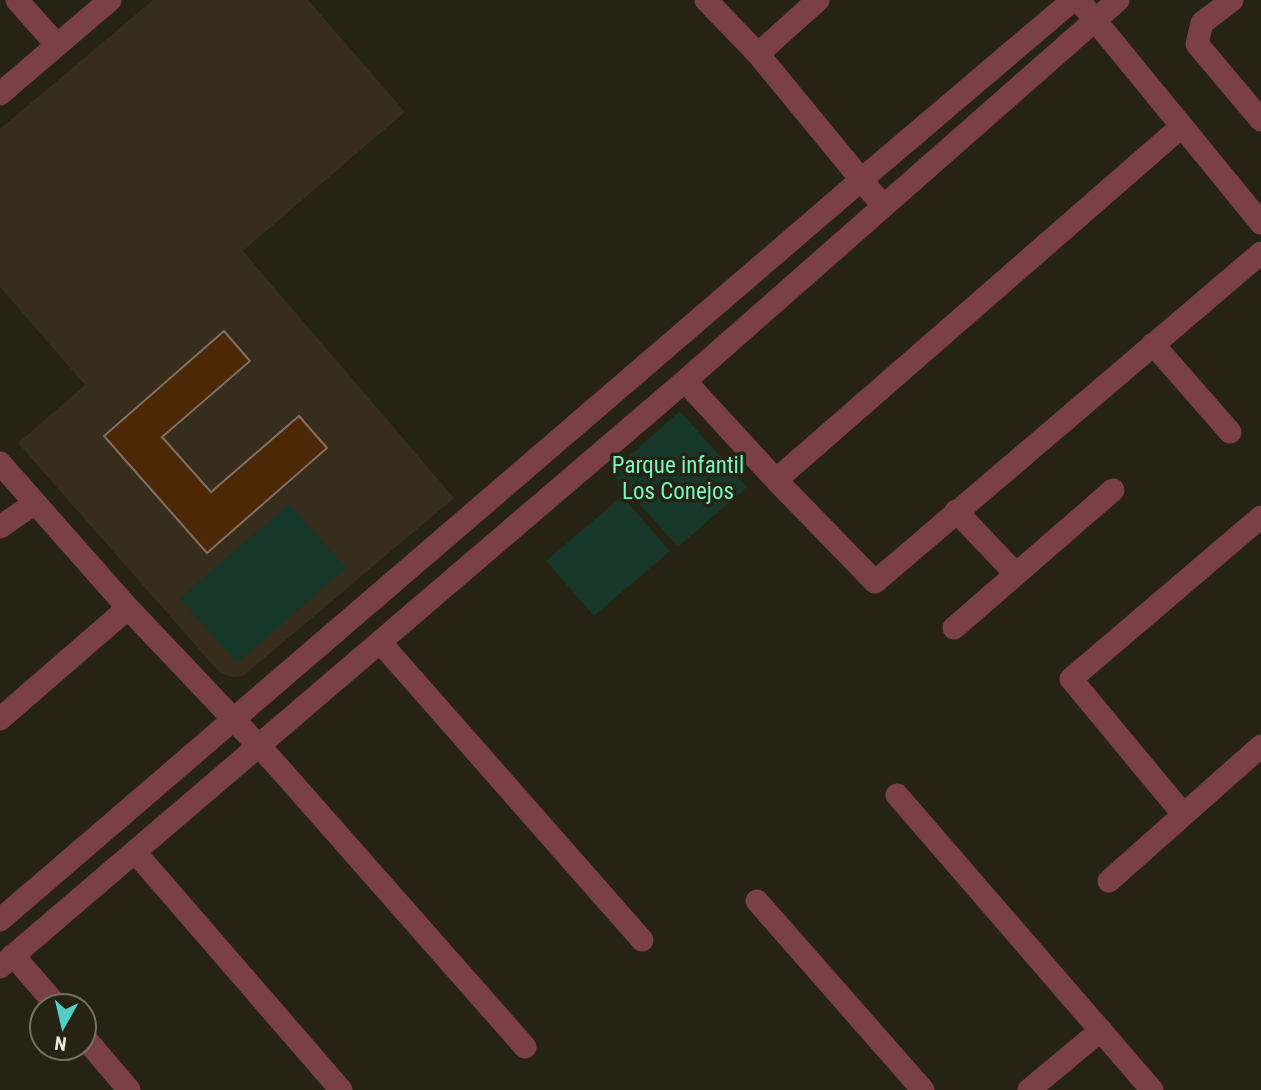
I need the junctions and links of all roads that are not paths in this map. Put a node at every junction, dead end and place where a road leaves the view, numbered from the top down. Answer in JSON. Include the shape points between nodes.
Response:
{"nodes":[{"id":1,"x":17,"y":0,"type":"edge"},
{"id":2,"x":110,"y":0,"type":"edge"},
{"id":3,"x":706,"y":0,"type":"edge"},
{"id":4,"x":818,"y":0,"type":"edge"},
{"id":5,"x":1073,"y":0,"type":"edge"},
{"id":6,"x":1079,"y":0,"type":"edge"},
{"id":7,"x":1118,"y":0,"type":"edge"},
{"id":8,"x":1232,"y":0,"type":"edge"},
{"id":9,"x":1095,"y":20,"type":"junction"},
{"id":10,"x":57,"y":45,"type":"junction"},
{"id":11,"x":758,"y":54,"type":"junction"},
{"id":12,"x":0,"y":94,"type":"edge"},
{"id":13,"x":1261,"y":120,"type":"edge"},
{"id":14,"x":1181,"y":127,"type":"junction"},
{"id":15,"x":861,"y":180,"type":"junction"},
{"id":16,"x":883,"y":206,"type":"junction"},
{"id":17,"x":1261,"y":223,"type":"edge"},
{"id":18,"x":1261,"y":253,"type":"edge"},
{"id":19,"x":1153,"y":344,"type":"junction"},
{"id":20,"x":685,"y":381,"type":"junction"},
{"id":21,"x":1230,"y":432,"type":"dead end"},
{"id":22,"x":0,"y":464,"type":"edge"},
{"id":23,"x":776,"y":480,"type":"junction"},
{"id":24,"x":1113,"y":490,"type":"dead end"},
{"id":25,"x":35,"y":503,"type":"junction"},
{"id":26,"x":956,"y":511,"type":"junction"},
{"id":27,"x":1261,"y":517,"type":"edge"},
{"id":28,"x":0,"y":527,"type":"edge"},
{"id":29,"x":1016,"y":575,"type":"junction"},
{"id":30,"x":128,"y":608,"type":"junction"},
{"id":31,"x":954,"y":628,"type":"dead end"},
{"id":32,"x":380,"y":642,"type":"junction"},
{"id":33,"x":0,"y":719,"type":"edge"},
{"id":34,"x":233,"y":720,"type":"junction"},
{"id":35,"x":259,"y":746,"type":"junction"},
{"id":36,"x":1261,"y":746,"type":"edge"},
{"id":37,"x":897,"y":794,"type":"dead end"},
{"id":38,"x":1183,"y":814,"type":"junction"},
{"id":39,"x":135,"y":852,"type":"junction"},
{"id":40,"x":1109,"y":881,"type":"dead end"},
{"id":41,"x":757,"y":901,"type":"dead end"},
{"id":42,"x":0,"y":920,"type":"edge"},
{"id":43,"x":642,"y":940,"type":"dead end"},
{"id":44,"x":7,"y":961,"type":"edge"},
{"id":45,"x":41,"y":992,"type":"edge"},
{"id":46,"x":1101,"y":1030,"type":"junction"},
{"id":47,"x":525,"y":1047,"type":"dead end"},
{"id":48,"x":98,"y":1053,"type":"edge"},
{"id":49,"x":129,"y":1090,"type":"edge"},
{"id":50,"x":341,"y":1090,"type":"edge"},
{"id":51,"x":923,"y":1090,"type":"edge"},
{"id":52,"x":1029,"y":1090,"type":"edge"},
{"id":53,"x":1152,"y":1090,"type":"edge"}],
"edges":[{"from":1,"to":10,"type":"street"},
{"from":2,"to":10,"type":"street"},
{"from":3,"to":11,"type":"street"},
{"from":4,"to":11,"type":"street"},
{"from":5,"to":15,"type":"street"},
{"from":6,"to":9,"type":"street"},
{"from":7,"to":9,"type":"street"},
{"from":8,"to":13,"type":"street","via":[[1202,23],[1197,44]]},
{"from":9,"to":14,"type":"street"},
{"from":9,"to":16,"type":"street"},
{"from":10,"to":12,"type":"street"},
{"from":11,"to":15,"type":"street"},
{"from":14,"to":17,"type":"street"},
{"from":14,"to":23,"type":"street"},
{"from":15,"to":16,"type":"street"},
{"from":15,"to":34,"type":"street"},
{"from":16,"to":20,"type":"street"},
{"from":18,"to":19,"type":"street"},
{"from":19,"to":21,"type":"street"},
{"from":19,"to":26,"type":"street"},
{"from":20,"to":23,"type":"street"},
{"from":20,"to":32,"type":"street"},
{"from":22,"to":25,"type":"street"},
{"from":23,"to":26,"type":"street","via":[[875,582]]},
{"from":24,"to":29,"type":"street"},
{"from":25,"to":28,"type":"street"},
{"from":25,"to":30,"type":"street"},
{"from":26,"to":29,"type":"street"},
{"from":27,"to":38,"type":"street","via":[[1071,679]]},
{"from":29,"to":31,"type":"street"},
{"from":30,"to":33,"type":"street"},
{"from":30,"to":34,"type":"street"},
{"from":32,"to":35,"type":"street"},
{"from":32,"to":43,"type":"street"},
{"from":34,"to":35,"type":"street"},
{"from":34,"to":42,"type":"street"},
{"from":35,"to":39,"type":"street"},
{"from":35,"to":47,"type":"street"},
{"from":36,"to":38,"type":"street"},
{"from":37,"to":46,"type":"street"},
{"from":38,"to":40,"type":"street"},
{"from":39,"to":44,"type":"street"},
{"from":39,"to":50,"type":"street"},
{"from":41,"to":51,"type":"street"},
{"from":44,"to":45,"type":"street"},
{"from":46,"to":52,"type":"street"},
{"from":46,"to":53,"type":"street"},
{"from":48,"to":49,"type":"street"}]}
